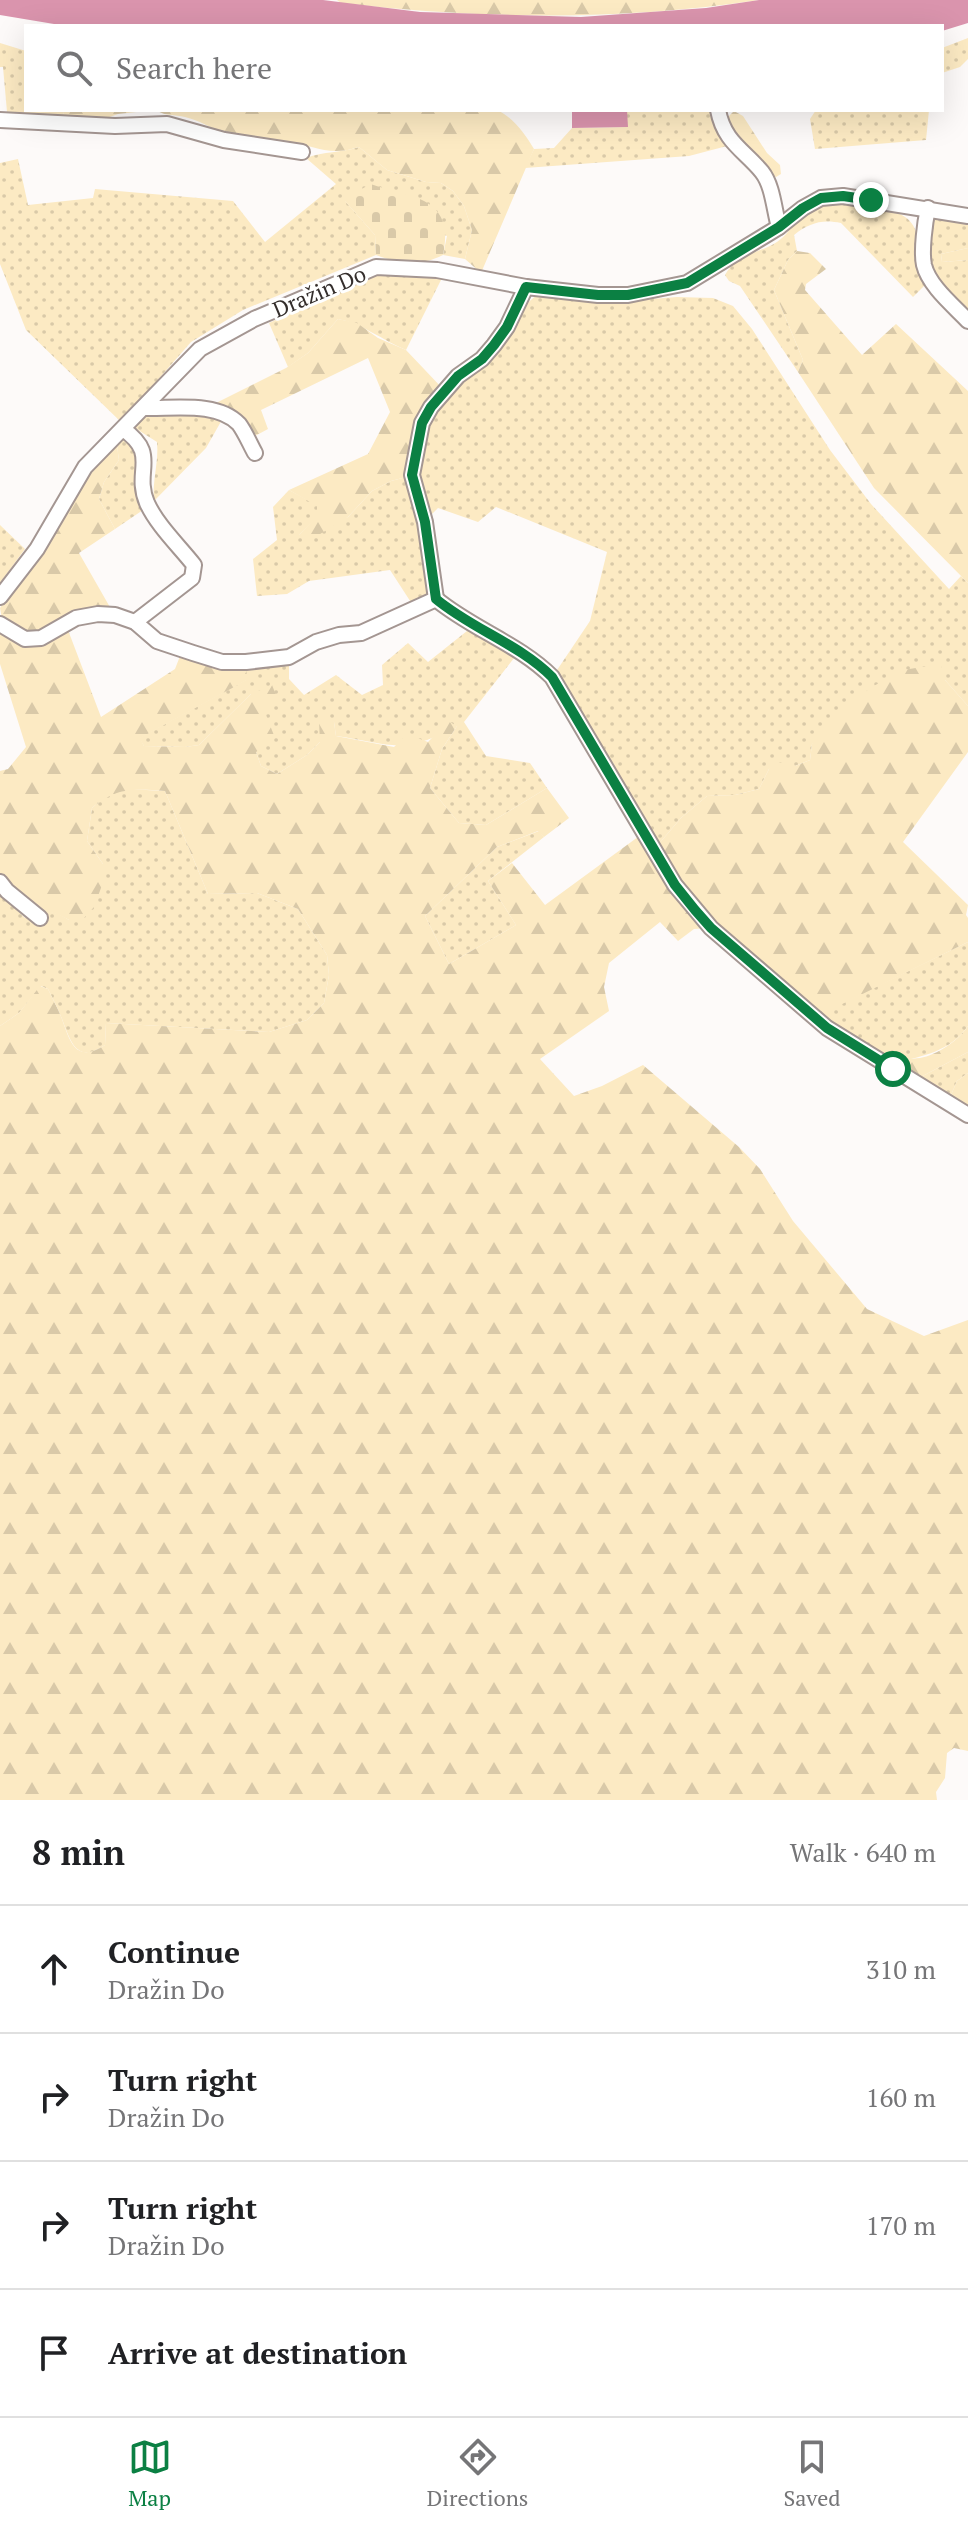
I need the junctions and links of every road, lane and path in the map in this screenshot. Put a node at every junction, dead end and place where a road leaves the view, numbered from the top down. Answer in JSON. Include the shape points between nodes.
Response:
{"nodes":[{"id":1,"x":719,"y":112,"type":"edge"},
{"id":2,"x":0,"y":120,"type":"edge"},
{"id":3,"x":302,"y":152,"type":"dead end"},
{"id":4,"x":928,"y":208,"type":"junction"},
{"id":5,"x":968,"y":216,"type":"edge"},
{"id":6,"x":779,"y":227,"type":"junction"},
{"id":7,"x":526,"y":287,"type":"junction"},
{"id":8,"x":968,"y":321,"type":"edge"},
{"id":9,"x":144,"y":408,"type":"junction"},
{"id":10,"x":123,"y":429,"type":"junction"},
{"id":11,"x":255,"y":453,"type":"dead end"},
{"id":12,"x":0,"y":597,"type":"edge"},
{"id":13,"x":436,"y":599,"type":"junction"},
{"id":14,"x":135,"y":622,"type":"junction"},
{"id":15,"x":0,"y":624,"type":"edge"},
{"id":16,"x":0,"y":882,"type":"edge"},
{"id":17,"x":40,"y":918,"type":"dead end"},
{"id":18,"x":968,"y":1115,"type":"edge"}],
"edges":[{"from":1,"to":6,"type":"street","via":[[733,144],[762,172]]},
{"from":2,"to":3,"type":"street","via":[[167,124],[224,140]]},
{"from":4,"to":5,"type":"street","name":"Dražin Do"},
{"from":4,"to":6,"type":"street","name":"Dražin Do","via":[[843,196],[821,198]]},
{"from":4,"to":8,"type":"street","via":[[924,265]]},
{"from":6,"to":7,"type":"street","name":"Dražin Do","via":[[702,276],[676,286],[628,295]]},
{"from":7,"to":9,"type":"street","name":"Dražin Do","via":[[437,270],[376,267],[254,319],[200,349]]},
{"from":7,"to":13,"type":"street","via":[[494,345],[458,376],[422,423],[412,475]]},
{"from":9,"to":10,"type":"street","name":"Dražin Do"},
{"from":9,"to":11,"type":"street","via":[[226,414],[240,425]]},
{"from":10,"to":12,"type":"street","name":"Dražin Do","via":[[85,467],[37,549]]},
{"from":10,"to":14,"type":"street","via":[[144,451],[149,506],[194,565],[192,578]]},
{"from":13,"to":14,"type":"street","via":[[361,633],[328,638],[289,657],[246,662],[222,662],[157,641]]},
{"from":13,"to":18,"type":"street","via":[[536,661],[552,677],[675,885],[711,928],[827,1028]]},
{"from":14,"to":15,"type":"street","via":[[98,614],[76,618],[41,638],[25,639]]},
{"from":16,"to":17,"type":"street"}]}
